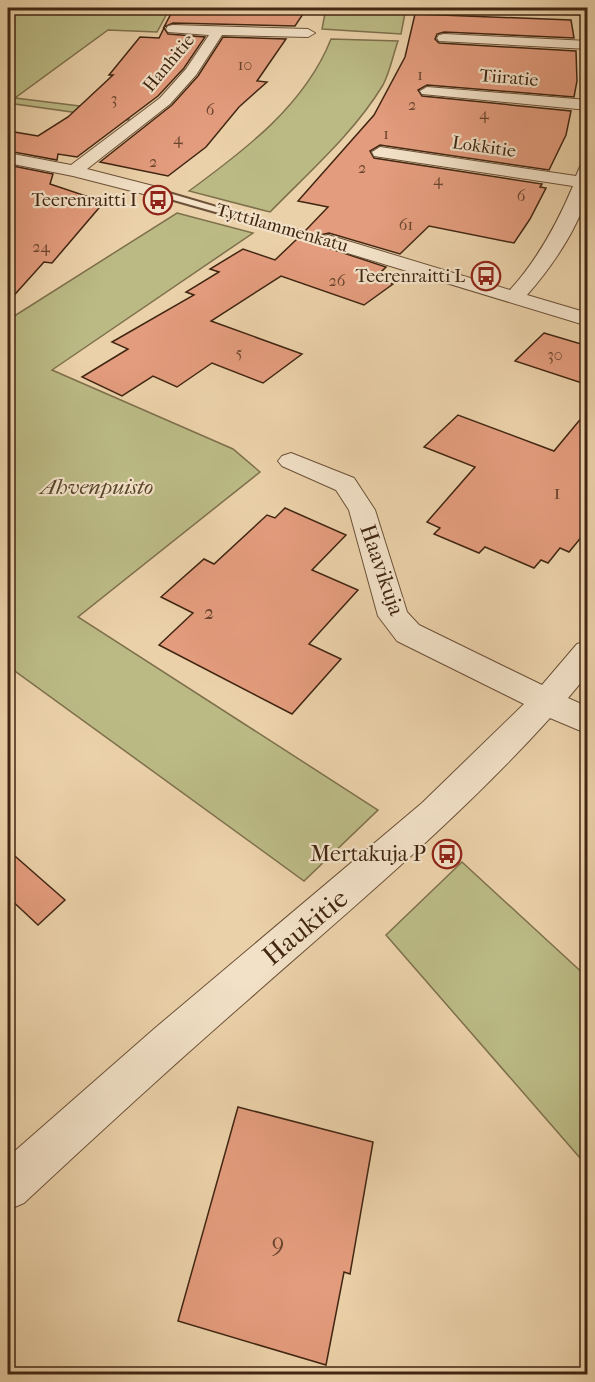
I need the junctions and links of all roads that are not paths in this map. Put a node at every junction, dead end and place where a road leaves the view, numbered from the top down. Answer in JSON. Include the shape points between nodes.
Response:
{"nodes":[{"id":1,"x":173,"y":29,"type":"dead end"},
{"id":2,"x":218,"y":31,"type":"junction"},
{"id":3,"x":308,"y":33,"type":"dead end"},
{"id":4,"x":444,"y":38,"type":"dead end"},
{"id":5,"x":588,"y":45,"type":"edge"},
{"id":6,"x":427,"y":91,"type":"dead end"},
{"id":7,"x":588,"y":105,"type":"edge"},
{"id":8,"x":380,"y":152,"type":"dead end"},
{"id":9,"x":8,"y":158,"type":"edge"},
{"id":10,"x":74,"y":171,"type":"junction"},
{"id":11,"x":585,"y":174,"type":"edge"},
{"id":12,"x":159,"y":193,"type":"joint"},
{"id":13,"x":328,"y":241,"type":"joint"},
{"id":14,"x":514,"y":296,"type":"junction"},
{"id":15,"x":588,"y":320,"type":"edge"},
{"id":16,"x":291,"y":461,"type":"dead end"},
{"id":17,"x":588,"y":652,"type":"edge"},
{"id":18,"x":548,"y":702,"type":"junction"},
{"id":19,"x":588,"y":722,"type":"edge"},
{"id":20,"x":8,"y":1187,"type":"edge"}],
"edges":[{"from":1,"to":2,"type":"street"},
{"from":2,"to":3,"type":"street","name":"Hanhitie"},
{"from":2,"to":10,"type":"street","name":"Hanhitie","via":[[191,72],[165,100]]},
{"from":4,"to":5,"type":"street"},
{"from":6,"to":7,"type":"street","name":"Tiiratie"},
{"from":8,"to":11,"type":"street","name":"Lokkitie"},
{"from":9,"to":10,"type":"street","name":"Tyttilammenkatu"},
{"from":10,"to":12,"type":"street","name":"Tyttilammenkatu"},
{"from":11,"to":14,"type":"street","via":[[575,205],[554,246]]},
{"from":12,"to":13,"type":"lane","name":"Tyttilammenkatu"},
{"from":13,"to":14,"type":"street","name":"Tyttilammenkatu"},
{"from":14,"to":15,"type":"street","name":"Tyttilammenkatu"},
{"from":16,"to":18,"type":"street","name":"Haavikuja","via":[[345,484],[362,510],[393,616],[408,633]]},
{"from":17,"to":18,"type":"street","name":"Haukitie"},
{"from":18,"to":19,"type":"street","name":"Haavikuja"},
{"from":18,"to":20,"type":"street","name":"Haukitie","via":[[418,830],[152,1057]]}]}
